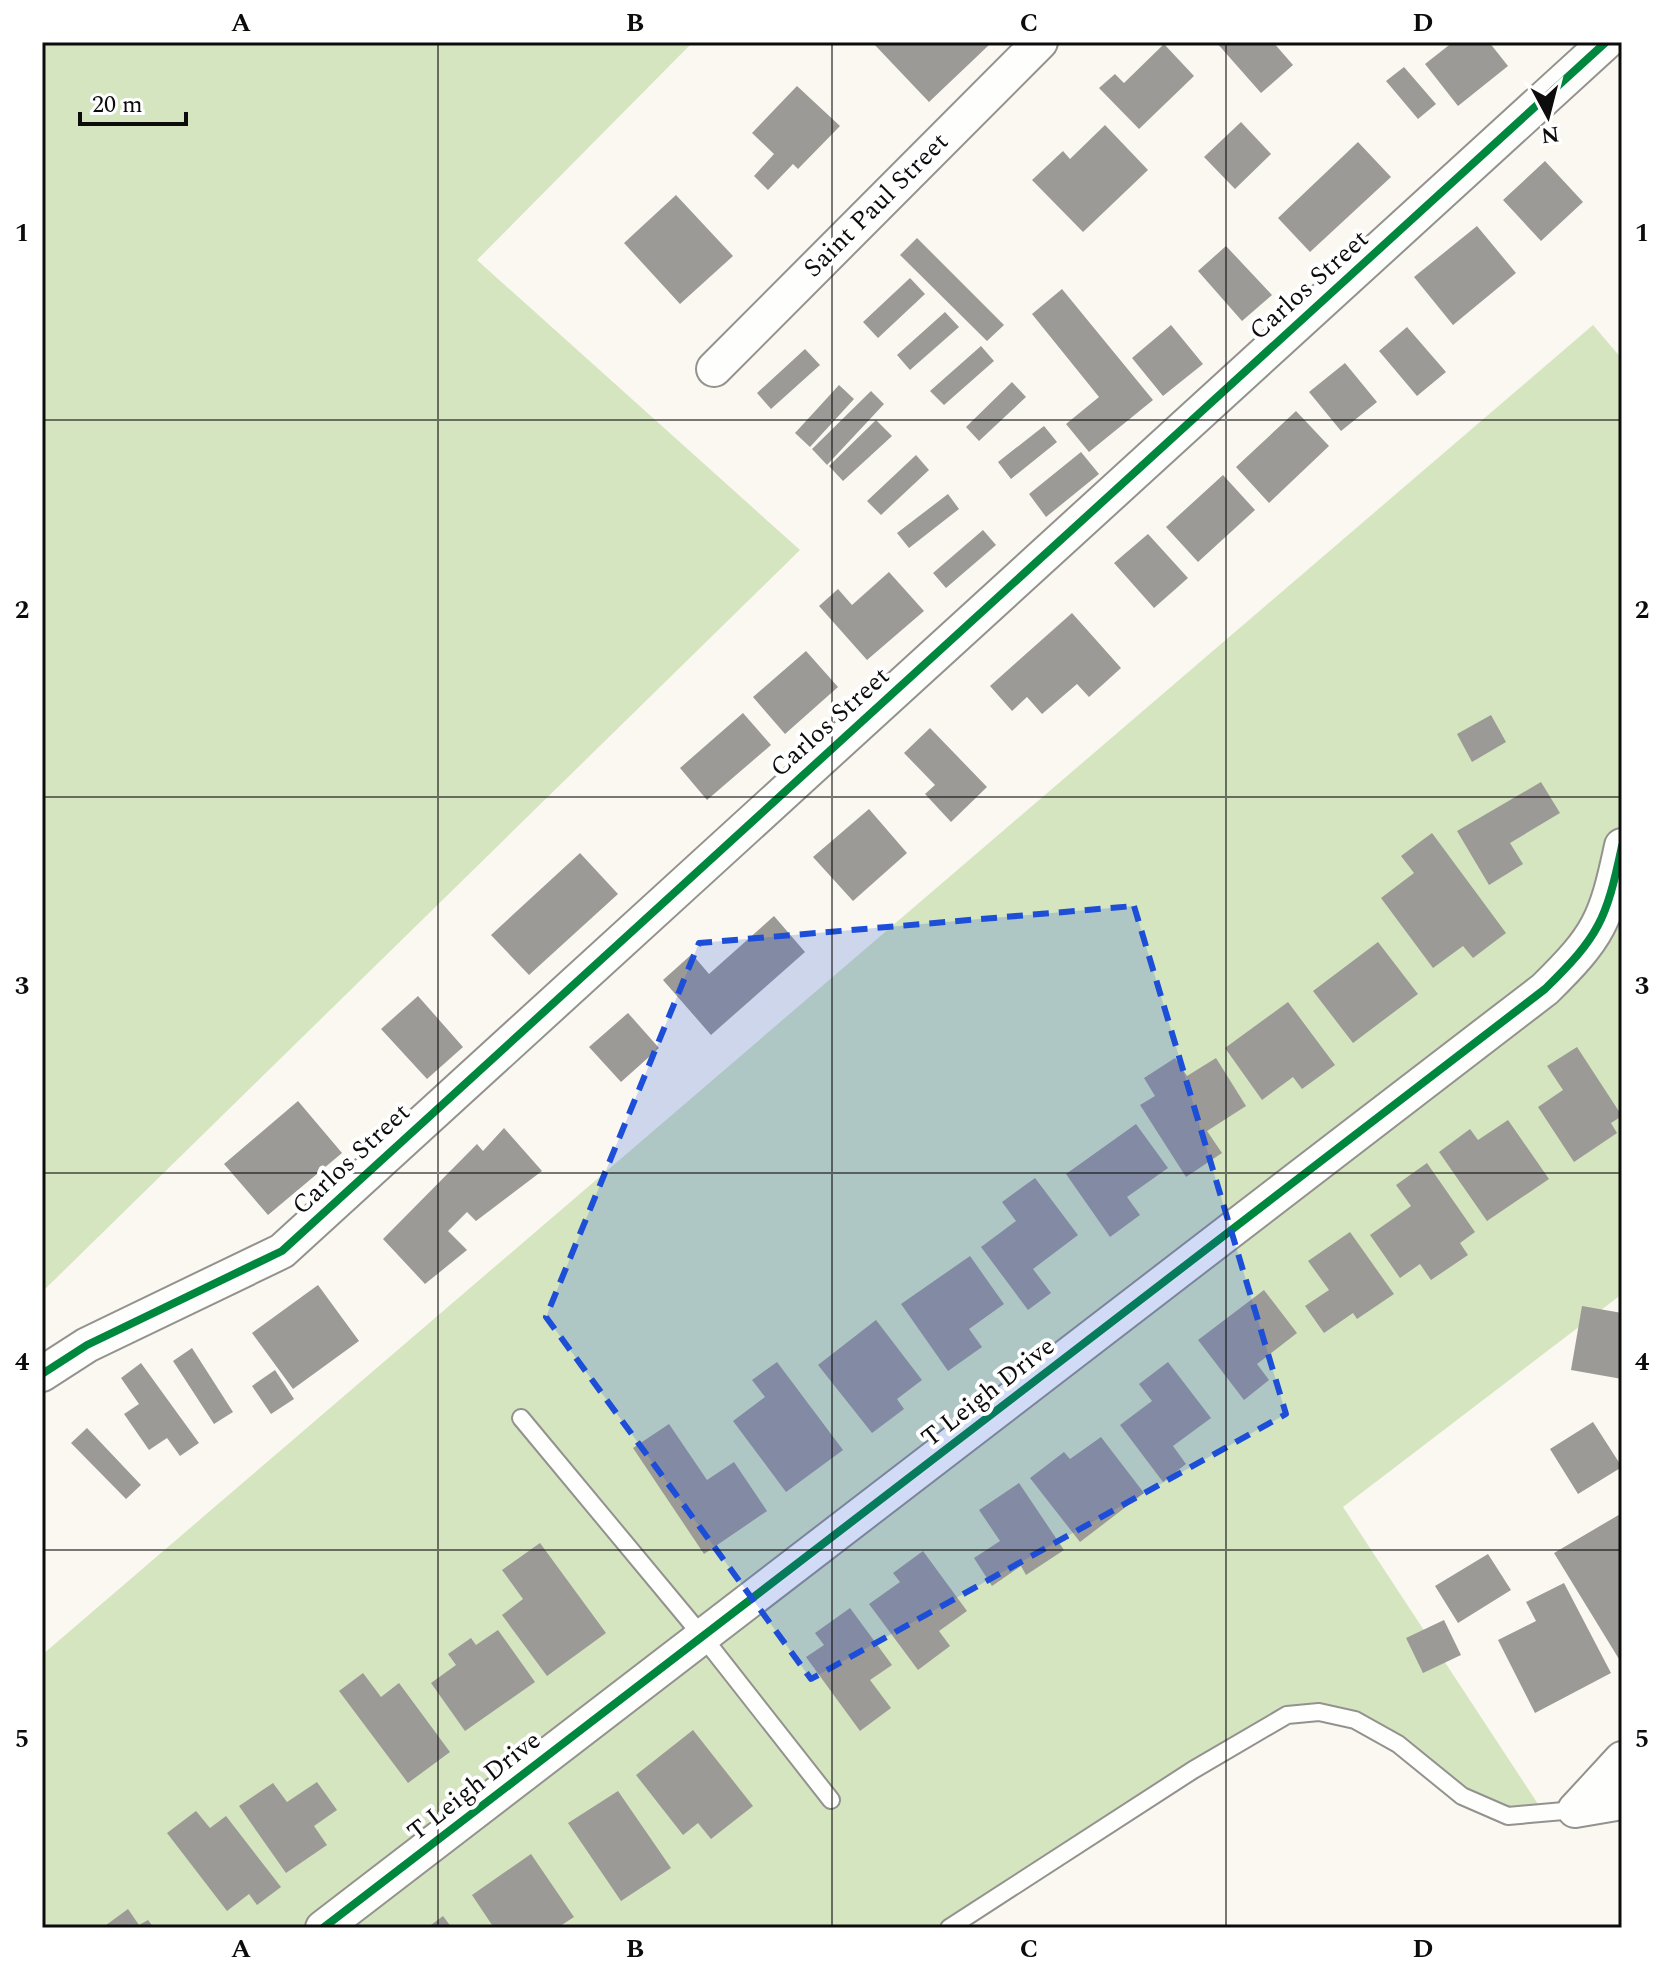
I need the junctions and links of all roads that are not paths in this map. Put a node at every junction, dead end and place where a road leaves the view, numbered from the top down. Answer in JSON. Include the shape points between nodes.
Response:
{"nodes":[{"id":1,"x":1040,"y":42,"type":"edge"},
{"id":2,"x":1606,"y":42,"type":"edge"},
{"id":3,"x":714,"y":369,"type":"dead end"},
{"id":4,"x":1622,"y":846,"type":"edge"},
{"id":5,"x":42,"y":1374,"type":"edge"},
{"id":6,"x":521,"y":1418,"type":"dead end"},
{"id":7,"x":703,"y":1637,"type":"junction"},
{"id":8,"x":1622,"y":1759,"type":"edge"},
{"id":9,"x":831,"y":1800,"type":"dead end"},
{"id":10,"x":1622,"y":1802,"type":"edge"},
{"id":11,"x":1575,"y":1810,"type":"junction"},
{"id":12,"x":323,"y":1928,"type":"edge"},
{"id":13,"x":949,"y":1928,"type":"edge"}],
"edges":[{"from":1,"to":3,"type":"street","name":"Saint Paul Street"},
{"from":2,"to":5,"type":"street","name":"Carlos Street","via":[[282,1251],[87,1345]]},
{"from":4,"to":7,"type":"street","name":"T Leigh Drive","via":[[1610,904],[1588,946],[1545,989]]},
{"from":6,"to":7,"type":"lane"},
{"from":7,"to":9,"type":"lane"},
{"from":7,"to":12,"type":"street","name":"T Leigh Drive"},
{"from":8,"to":11,"type":"street"},
{"from":10,"to":11,"type":"street"},
{"from":11,"to":13,"type":"lane","via":[[1508,1816],[1462,1796],[1398,1744],[1355,1720],[1319,1712],[1287,1715]]}]}
